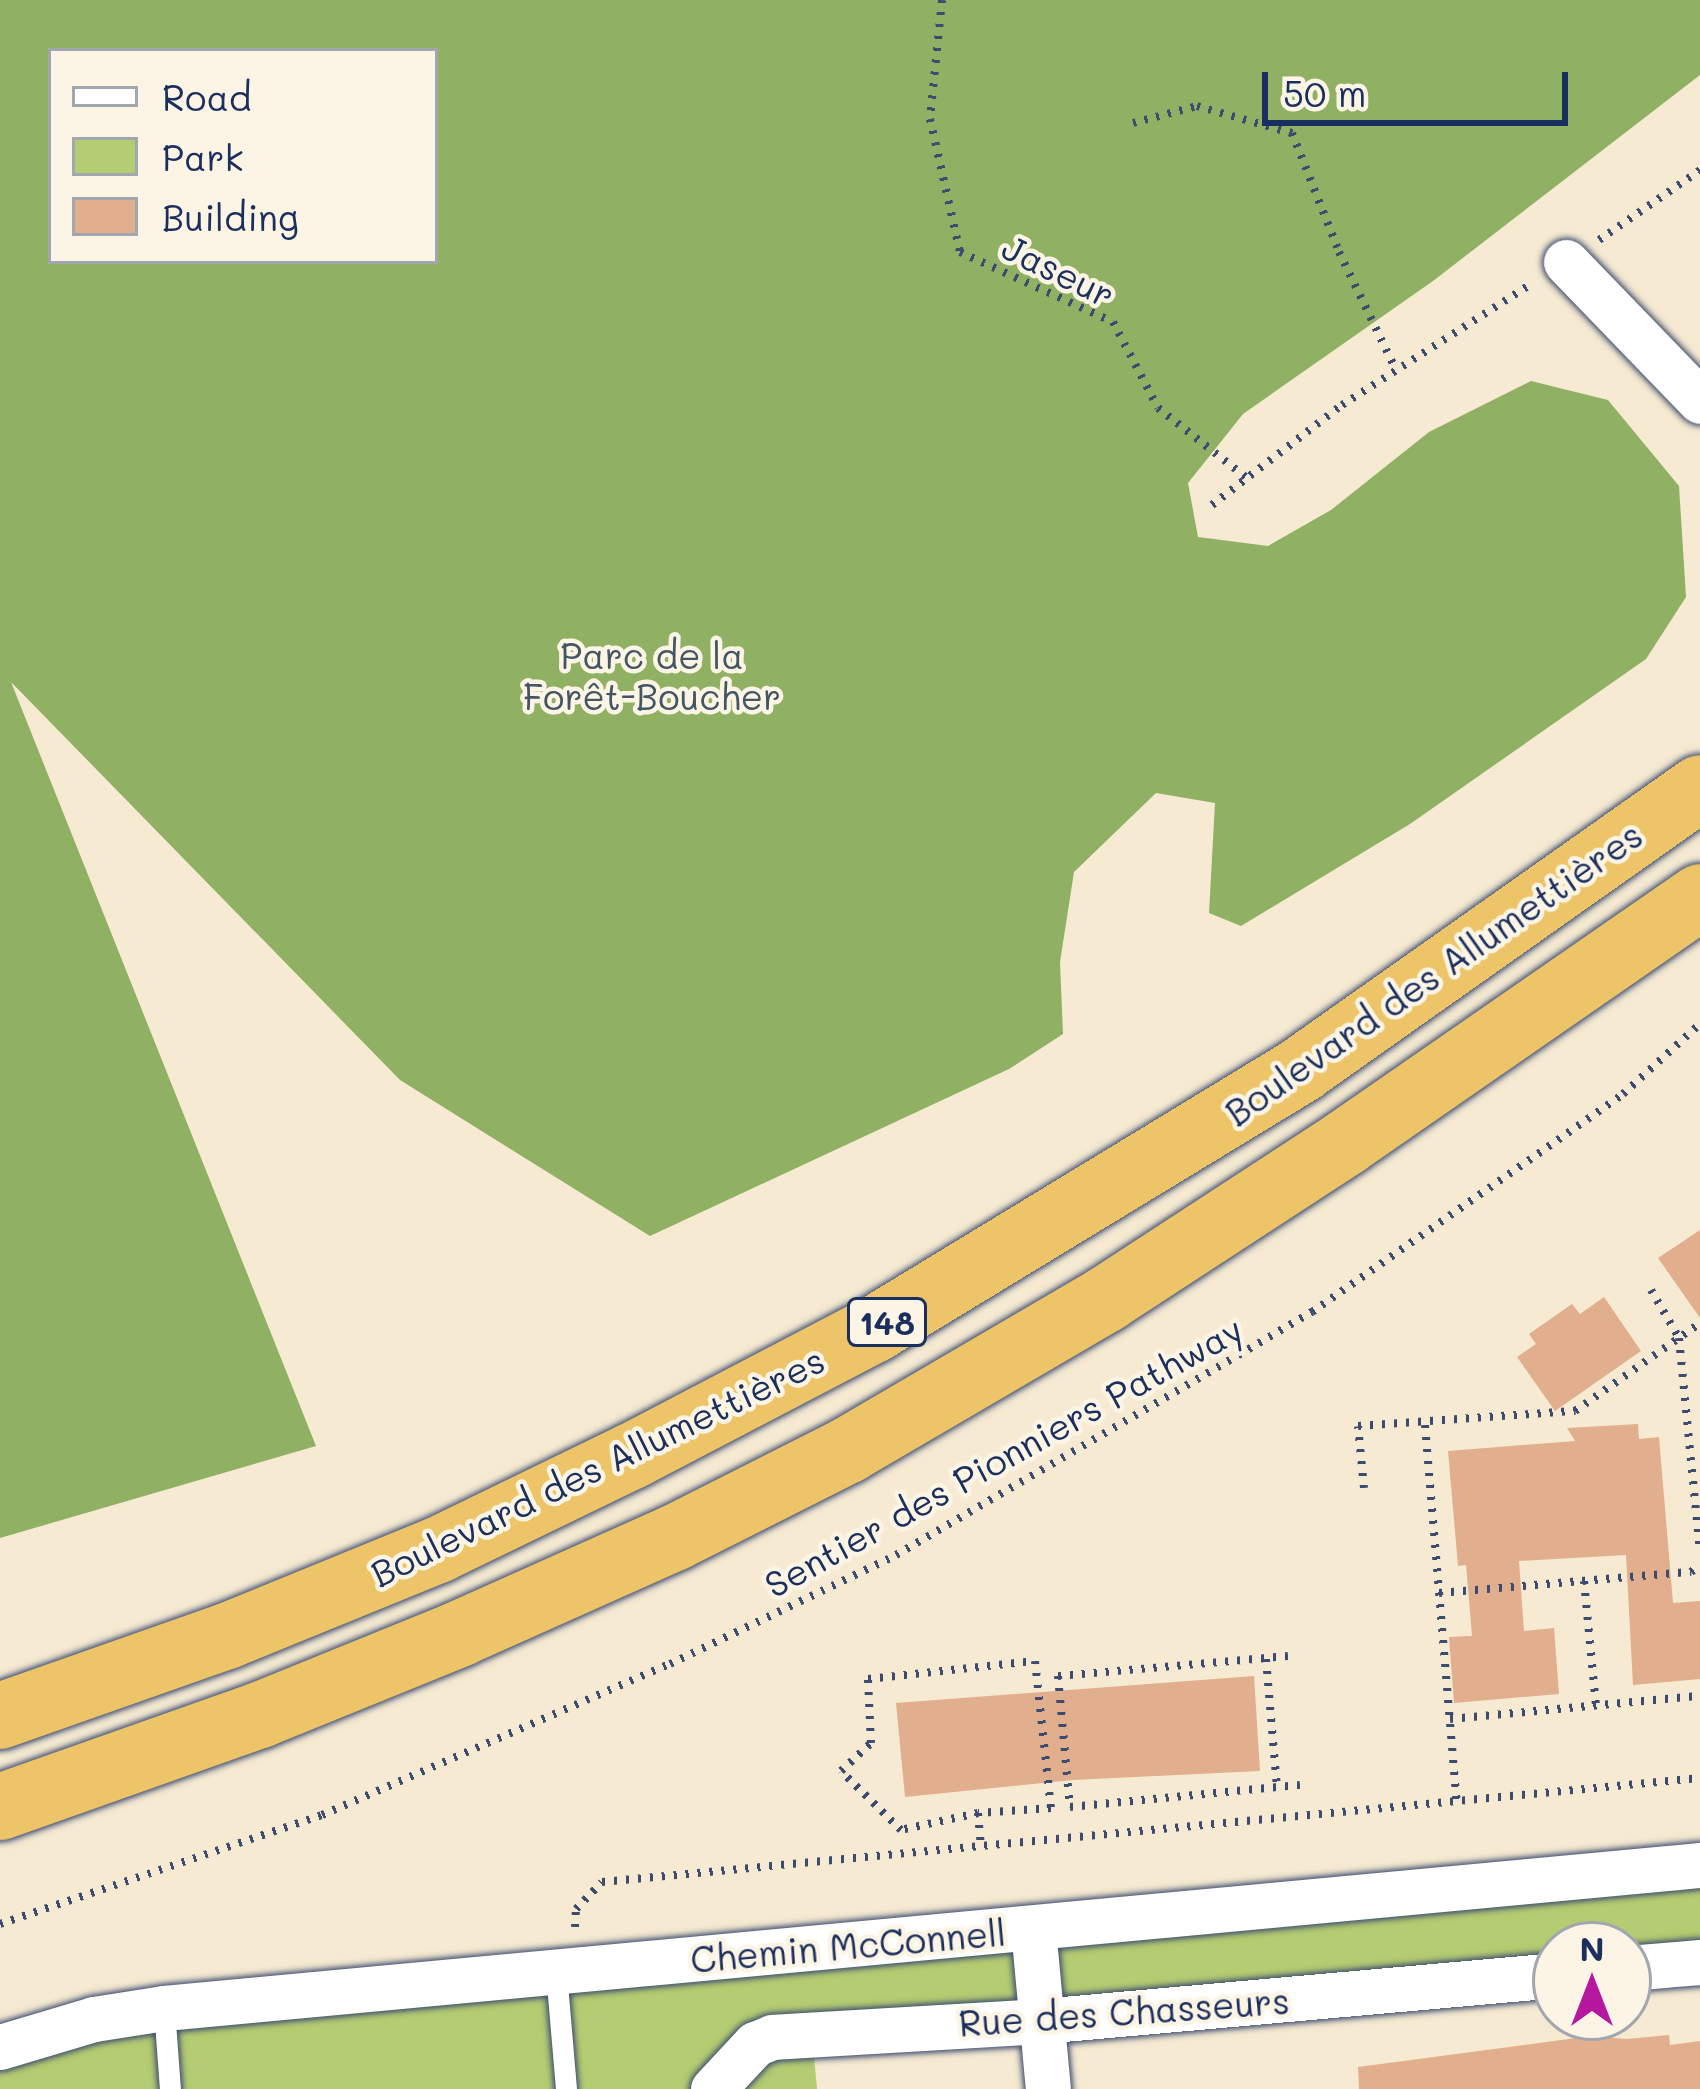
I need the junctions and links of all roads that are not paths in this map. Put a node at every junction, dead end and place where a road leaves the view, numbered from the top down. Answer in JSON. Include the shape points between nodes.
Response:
{"nodes":[{"id":1,"x":1566,"y":262,"type":"road end"},
{"id":2,"x":1700,"y":401,"type":"edge"},
{"id":3,"x":1700,"y":788,"type":"edge"},
{"id":4,"x":1700,"y":897,"type":"edge"},
{"id":5,"x":0,"y":1716,"type":"edge"},
{"id":6,"x":0,"y":1807,"type":"edge"},
{"id":7,"x":1700,"y":1865,"type":"edge"},
{"id":8,"x":1033,"y":1928,"type":"junction"},
{"id":9,"x":1700,"y":1962,"type":"edge"},
{"id":10,"x":1652,"y":1966,"type":"edge"},
{"id":11,"x":565,"y":1972,"type":"junction"},
{"id":12,"x":1532,"y":1977,"type":"edge"},
{"id":13,"x":164,"y":2008,"type":"junction"},
{"id":14,"x":1041,"y":2021,"type":"junction"},
{"id":15,"x":0,"y":2047,"type":"edge"},
{"id":16,"x":170,"y":2089,"type":"edge"},
{"id":17,"x":566,"y":2089,"type":"edge"},
{"id":18,"x":713,"y":2089,"type":"edge"},
{"id":19,"x":1048,"y":2089,"type":"edge"}],
"edges":[{"from":1,"to":2,"type":"street"},
{"from":3,"to":5,"type":"highway","name":"Boulevard des Allumettières","number":"148","via":[[1302,1070],[875,1329],[438,1550]]},
{"from":4,"to":6,"type":"highway","number":"148","via":[[1106,1299],[848,1450],[459,1634]]},
{"from":7,"to":8,"type":"street","name":"Chemin McConnell"},
{"from":8,"to":11,"type":"street","name":"Chemin McConnell"},
{"from":8,"to":14,"type":"street"},
{"from":9,"to":10,"type":"street"},
{"from":11,"to":13,"type":"street","name":"Chemin McConnell"},
{"from":11,"to":17,"type":"lane"},
{"from":12,"to":14,"type":"street","name":"Rue des Chasseurs"},
{"from":13,"to":15,"type":"street","name":"Chemin McConnell"},
{"from":13,"to":16,"type":"lane"},
{"from":14,"to":18,"type":"street","name":"Rue des Chasseurs","via":[[772,2037]]},
{"from":14,"to":19,"type":"street"}]}
